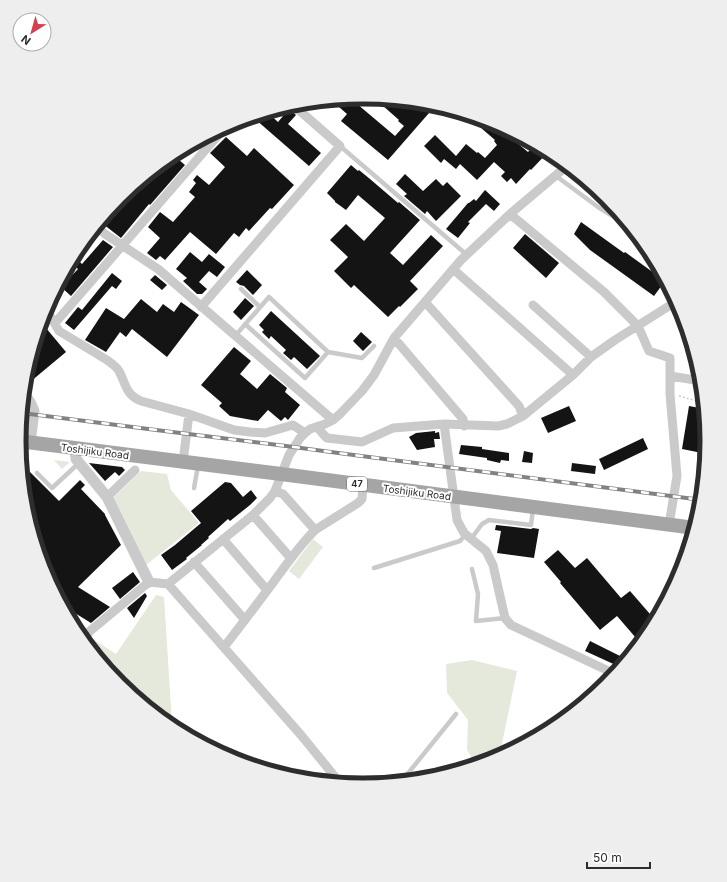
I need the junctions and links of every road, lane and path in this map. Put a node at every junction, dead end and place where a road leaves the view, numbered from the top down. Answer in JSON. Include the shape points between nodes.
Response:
{"nodes":[{"id":1,"x":299,"y":110,"type":"edge"},
{"id":2,"x":217,"y":137,"type":"edge"},
{"id":3,"x":340,"y":146,"type":"junction"},
{"id":4,"x":564,"y":169,"type":"edge"},
{"id":5,"x":556,"y":176,"type":"junction"},
{"id":6,"x":510,"y":214,"type":"junction"},
{"id":7,"x":618,"y":220,"type":"edge"},
{"id":8,"x":101,"y":230,"type":"edge"},
{"id":9,"x":123,"y":246,"type":"junction"},
{"id":10,"x":467,"y":255,"type":"junction"},
{"id":11,"x":453,"y":269,"type":"junction"},
{"id":12,"x":241,"y":289,"type":"dead end"},
{"id":13,"x":425,"y":302,"type":"junction"},
{"id":14,"x":672,"y":304,"type":"edge"},
{"id":15,"x":533,"y":306,"type":"dead end"},
{"id":16,"x":201,"y":307,"type":"junction"},
{"id":17,"x":260,"y":307,"type":"junction"},
{"id":18,"x":51,"y":316,"type":"edge"},
{"id":19,"x":55,"y":323,"type":"junction"},
{"id":20,"x":245,"y":324,"type":"junction"},
{"id":21,"x":638,"y":326,"type":"junction"},
{"id":22,"x":235,"y":336,"type":"junction"},
{"id":23,"x":394,"y":338,"type":"junction"},
{"id":24,"x":374,"y":346,"type":"dead end"},
{"id":25,"x":328,"y":352,"type":"junction"},
{"id":26,"x":591,"y":357,"type":"junction"},
{"id":27,"x":573,"y":375,"type":"junction"},
{"id":28,"x":695,"y":375,"type":"edge"},
{"id":29,"x":670,"y":376,"type":"junction"},
{"id":30,"x":670,"y":394,"type":"junction"},
{"id":31,"x":29,"y":400,"type":"edge"},
{"id":32,"x":698,"y":402,"type":"edge"},
{"id":33,"x":189,"y":414,"type":"junction"},
{"id":34,"x":523,"y":416,"type":"junction"},
{"id":35,"x":333,"y":420,"type":"junction"},
{"id":36,"x":444,"y":424,"type":"junction"},
{"id":37,"x":464,"y":426,"type":"junction"},
{"id":38,"x":317,"y":427,"type":"junction"},
{"id":39,"x":305,"y":433,"type":"junction"},
{"id":40,"x":26,"y":435,"type":"edge"},
{"id":41,"x":26,"y":442,"type":"edge"},
{"id":42,"x":75,"y":449,"type":"junction"},
{"id":43,"x":183,"y":462,"type":"junction"},
{"id":44,"x":79,"y":463,"type":"junction"},
{"id":45,"x":198,"y":464,"type":"junction"},
{"id":46,"x":135,"y":470,"type":"dead end"},
{"id":47,"x":37,"y":472,"type":"dead end"},
{"id":48,"x":281,"y":474,"type":"junction"},
{"id":49,"x":363,"y":485,"type":"junction"},
{"id":50,"x":194,"y":488,"type":"dead end"},
{"id":51,"x":275,"y":490,"type":"junction"},
{"id":52,"x":453,"y":496,"type":"junction"},
{"id":53,"x":107,"y":497,"type":"junction"},
{"id":54,"x":533,"y":506,"type":"junction"},
{"id":55,"x":253,"y":515,"type":"junction"},
{"id":56,"x":669,"y":525,"type":"junction"},
{"id":57,"x":689,"y":527,"type":"edge"},
{"id":58,"x":315,"y":530,"type":"junction"},
{"id":59,"x":468,"y":536,"type":"junction"},
{"id":60,"x":223,"y":539,"type":"junction"},
{"id":61,"x":292,"y":558,"type":"junction"},
{"id":62,"x":194,"y":562,"type":"junction"},
{"id":63,"x":374,"y":568,"type":"dead end"},
{"id":64,"x":472,"y":569,"type":"dead end"},
{"id":65,"x":149,"y":582,"type":"junction"},
{"id":66,"x":168,"y":584,"type":"junction"},
{"id":67,"x":268,"y":590,"type":"junction"},
{"id":68,"x":505,"y":618,"type":"junction"},
{"id":69,"x":245,"y":620,"type":"junction"},
{"id":70,"x":80,"y":624,"type":"edge"},
{"id":71,"x":90,"y":631,"type":"junction"},
{"id":72,"x":87,"y":635,"type":"edge"},
{"id":73,"x":224,"y":647,"type":"junction"},
{"id":74,"x":610,"y":671,"type":"edge"},
{"id":75,"x":456,"y":714,"type":"dead end"},
{"id":76,"x":330,"y":772,"type":"junction"},
{"id":77,"x":406,"y":776,"type":"edge"},
{"id":78,"x":326,"y":777,"type":"edge"},
{"id":79,"x":335,"y":777,"type":"edge"}],
"edges":[{"from":1,"to":3,"type":"street"},
{"from":2,"to":9,"type":"street"},
{"from":3,"to":10,"type":"lane"},
{"from":3,"to":16,"type":"street"},
{"from":4,"to":5,"type":"street"},
{"from":5,"to":6,"type":"street"},
{"from":5,"to":7,"type":"lane"},
{"from":6,"to":10,"type":"street"},
{"from":6,"to":21,"type":"street","via":[[604,292]]},
{"from":8,"to":9,"type":"street"},
{"from":9,"to":16,"type":"street","via":[[158,269]]},
{"from":9,"to":19,"type":"street"},
{"from":10,"to":11,"type":"street"},
{"from":11,"to":13,"type":"street"},
{"from":11,"to":27,"type":"street"},
{"from":12,"to":17,"type":"lane"},
{"from":13,"to":23,"type":"street"},
{"from":13,"to":34,"type":"street","via":[[519,406]]},
{"from":14,"to":21,"type":"street"},
{"from":15,"to":26,"type":"street"},
{"from":16,"to":22,"type":"street"},
{"from":17,"to":20,"type":"lane"},
{"from":17,"to":25,"type":"lane","via":[[269,297]]},
{"from":18,"to":19,"type":"street"},
{"from":19,"to":33,"type":"street","via":[[59,331],[113,365],[134,398]]},
{"from":20,"to":22,"type":"lane"},
{"from":20,"to":25,"type":"lane","via":[[305,378]]},
{"from":21,"to":26,"type":"street"},
{"from":21,"to":29,"type":"street","via":[[649,351],[670,358]]},
{"from":22,"to":35,"type":"street"},
{"from":23,"to":35,"type":"street","via":[[374,375]]},
{"from":23,"to":37,"type":"street","via":[[463,419]]},
{"from":24,"to":25,"type":"lane","via":[[362,358]]},
{"from":26,"to":27,"type":"street"},
{"from":27,"to":34,"type":"street"},
{"from":28,"to":29,"type":"street","via":[[694,380]]},
{"from":29,"to":30,"type":"street"},
{"from":30,"to":32,"type":"path"},
{"from":30,"to":56,"type":"street","via":[[677,476]]},
{"from":31,"to":40,"type":"street","via":[[34,411]]},
{"from":33,"to":39,"type":"street","via":[[234,430],[265,433],[293,425]]},
{"from":33,"to":43,"type":"street"},
{"from":34,"to":37,"type":"street","via":[[498,426]]},
{"from":35,"to":38,"type":"street"},
{"from":36,"to":37,"type":"street"},
{"from":36,"to":38,"type":"street","via":[[393,428],[362,442],[327,438]]},
{"from":36,"to":52,"type":"street"},
{"from":38,"to":39,"type":"street"},
{"from":39,"to":48,"type":"street","via":[[289,455]]},
{"from":41,"to":42,"type":"main road","name":"Toshijiku Road","number":"47"},
{"from":42,"to":43,"type":"main road","name":"Toshijiku Road","number":"47"},
{"from":42,"to":44,"type":"street"},
{"from":43,"to":45,"type":"main road","name":"Toshijiku Road","number":"47"},
{"from":44,"to":47,"type":"lane","via":[[52,488]]},
{"from":44,"to":53,"type":"street"},
{"from":45,"to":48,"type":"main road","name":"Toshijiku Road","number":"47"},
{"from":45,"to":50,"type":"lane"},
{"from":46,"to":53,"type":"street"},
{"from":48,"to":49,"type":"main road","name":"Toshijiku Road","number":"47"},
{"from":48,"to":51,"type":"street"},
{"from":49,"to":52,"type":"main road","name":"Toshijiku Road","number":"47"},
{"from":49,"to":58,"type":"street","via":[[362,499],[358,503]]},
{"from":51,"to":55,"type":"street"},
{"from":51,"to":58,"type":"street","via":[[283,494]]},
{"from":52,"to":54,"type":"main road","name":"Toshijiku Road","number":"47"},
{"from":52,"to":59,"type":"street","via":[[456,520]]},
{"from":53,"to":65,"type":"street"},
{"from":54,"to":56,"type":"main road","name":"Toshijiku Road","number":"47"},
{"from":54,"to":59,"type":"lane","via":[[531,525],[489,520]]},
{"from":55,"to":60,"type":"street"},
{"from":55,"to":61,"type":"street"},
{"from":56,"to":57,"type":"main road","name":"Toshijiku Road","number":"47"},
{"from":58,"to":61,"type":"street"},
{"from":59,"to":63,"type":"lane","via":[[460,541]]},
{"from":59,"to":68,"type":"street","via":[[486,551],[493,565]]},
{"from":60,"to":62,"type":"street"},
{"from":60,"to":67,"type":"street"},
{"from":61,"to":67,"type":"street"},
{"from":62,"to":66,"type":"street"},
{"from":62,"to":69,"type":"street"},
{"from":64,"to":68,"type":"lane","via":[[478,594],[476,621]]},
{"from":65,"to":66,"type":"street"},
{"from":65,"to":71,"type":"street"},
{"from":66,"to":73,"type":"street"},
{"from":67,"to":69,"type":"street"},
{"from":68,"to":74,"type":"street","via":[[511,625]]},
{"from":69,"to":73,"type":"street"},
{"from":70,"to":71,"type":"path"},
{"from":71,"to":72,"type":"street"},
{"from":73,"to":76,"type":"street"},
{"from":75,"to":77,"type":"lane"},
{"from":76,"to":78,"type":"lane"},
{"from":76,"to":79,"type":"street"}]}
